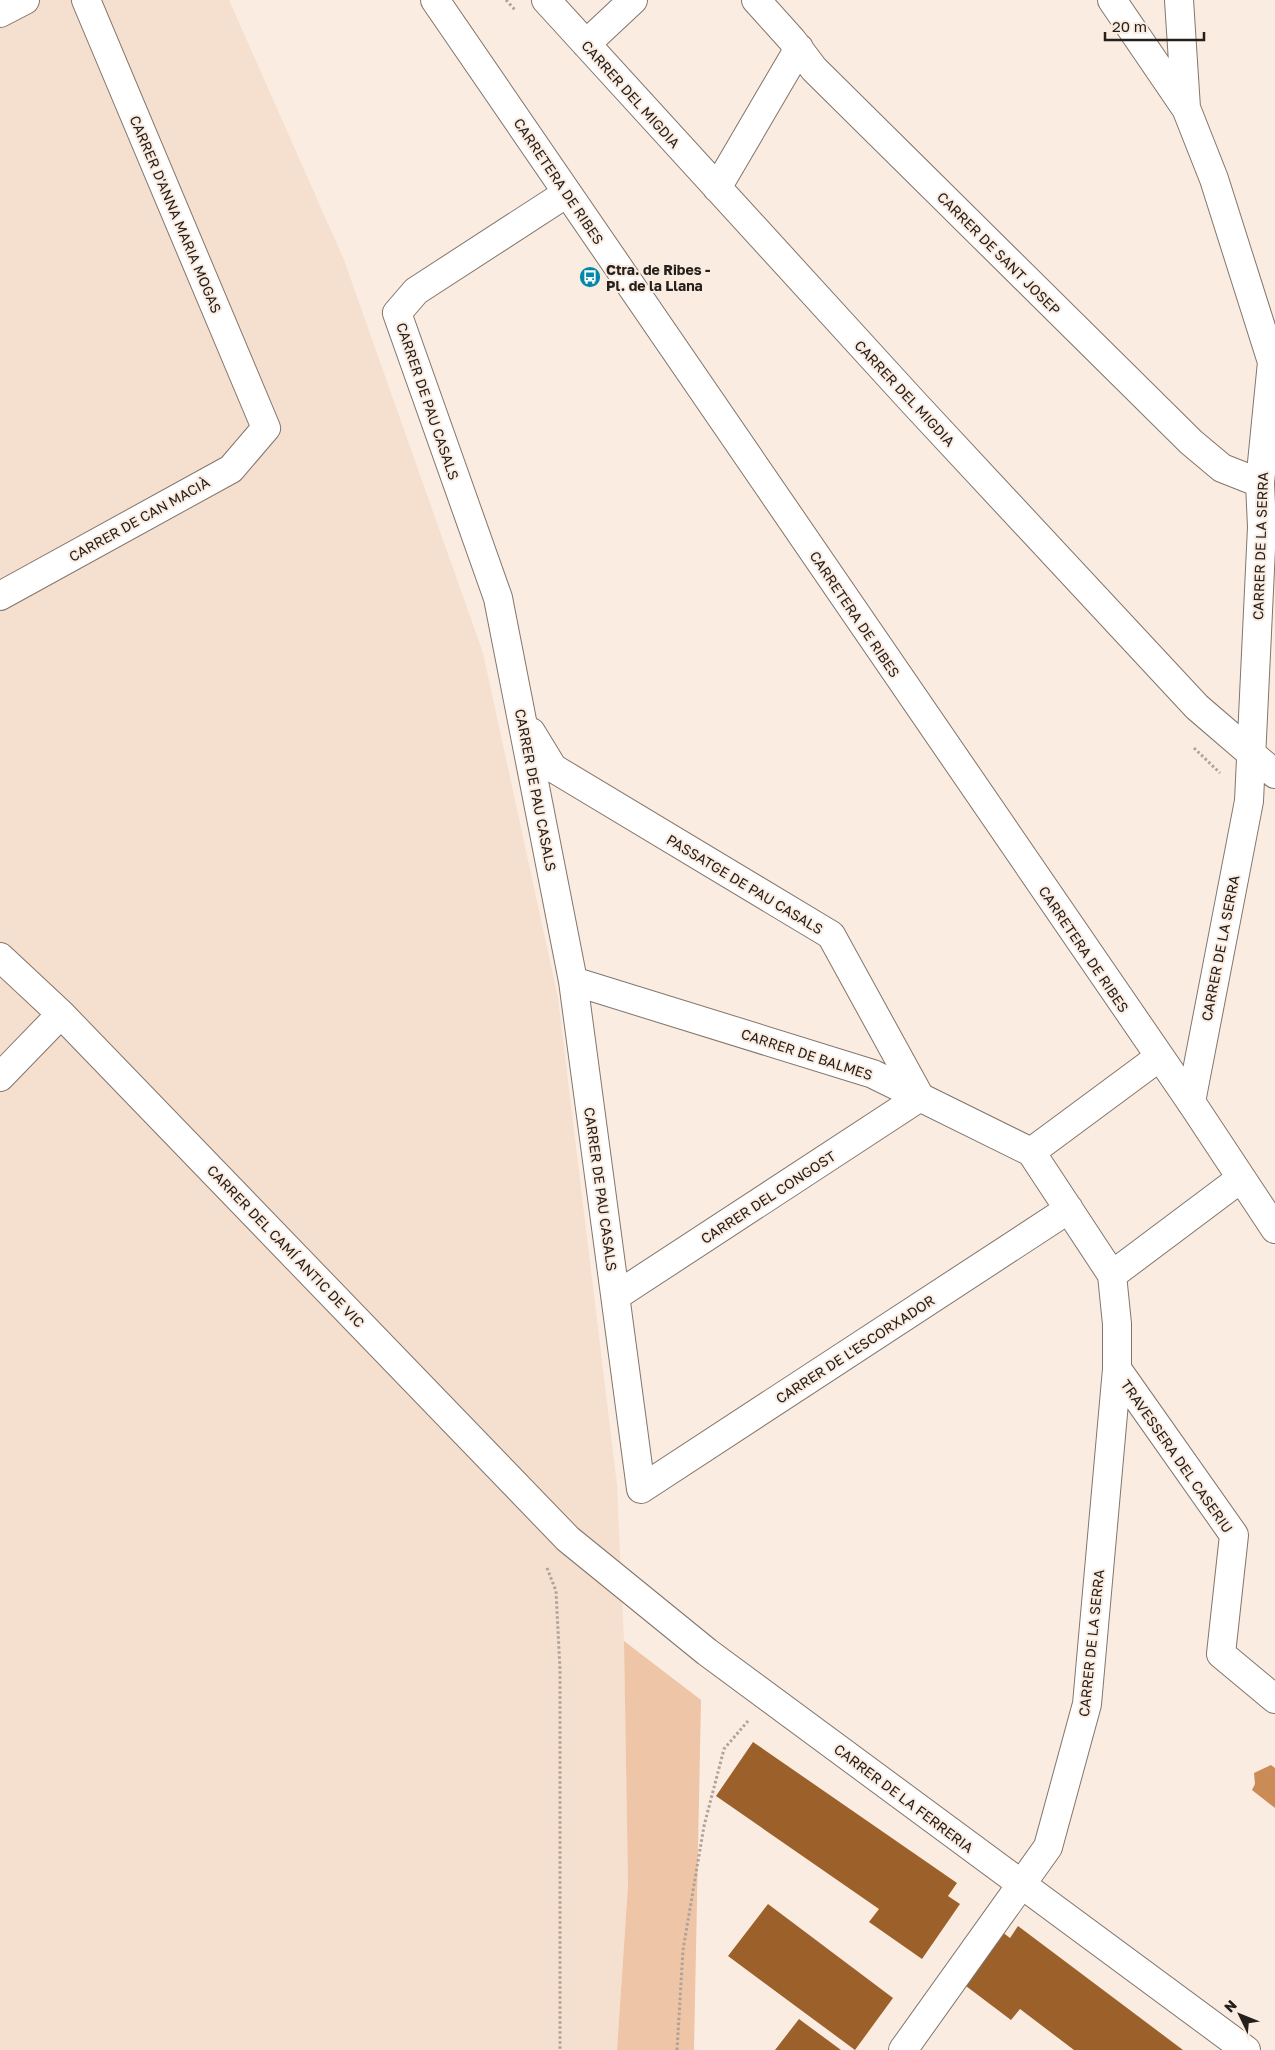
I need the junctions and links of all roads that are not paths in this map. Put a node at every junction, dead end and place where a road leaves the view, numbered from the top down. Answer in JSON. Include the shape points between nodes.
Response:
{"nodes":[{"id":1,"x":24,"y":0,"type":"edge"},
{"id":2,"x":86,"y":0,"type":"edge"},
{"id":3,"x":435,"y":0,"type":"edge"},
{"id":4,"x":546,"y":0,"type":"edge"},
{"id":5,"x":633,"y":0,"type":"edge"},
{"id":6,"x":756,"y":0,"type":"edge"},
{"id":7,"x":1112,"y":0,"type":"edge"},
{"id":8,"x":1179,"y":0,"type":"edge"},
{"id":9,"x":0,"y":13,"type":"edge"},
{"id":10,"x":586,"y":44,"type":"junction"},
{"id":11,"x":799,"y":48,"type":"junction"},
{"id":12,"x":1186,"y":108,"type":"junction"},
{"id":13,"x":717,"y":188,"type":"junction"},
{"id":14,"x":567,"y":193,"type":"junction"},
{"id":15,"x":1274,"y":361,"type":"edge"},
{"id":16,"x":266,"y":428,"type":"joint"},
{"id":17,"x":1260,"y":483,"type":"junction"},
{"id":18,"x":1267,"y":559,"type":"edge"},
{"id":19,"x":0,"y":596,"type":"edge"},
{"id":20,"x":522,"y":717,"type":"junction"},
{"id":21,"x":1251,"y":752,"type":"junction"},
{"id":22,"x":1275,"y":774,"type":"edge"},
{"id":23,"x":0,"y":956,"type":"edge"},
{"id":24,"x":573,"y":982,"type":"junction"},
{"id":25,"x":61,"y":1014,"type":"junction"},
{"id":26,"x":1158,"y":1058,"type":"junction"},
{"id":27,"x":0,"y":1077,"type":"edge"},
{"id":28,"x":920,"y":1097,"type":"junction"},
{"id":29,"x":1191,"y":1102,"type":"junction"},
{"id":30,"x":1031,"y":1152,"type":"junction"},
{"id":31,"x":1240,"y":1179,"type":"junction"},
{"id":32,"x":1069,"y":1209,"type":"junction"},
{"id":33,"x":1275,"y":1229,"type":"edge"},
{"id":34,"x":1112,"y":1275,"type":"junction"},
{"id":35,"x":616,"y":1296,"type":"junction"},
{"id":36,"x":1117,"y":1369,"type":"junction"},
{"id":37,"x":641,"y":1489,"type":"joint"},
{"id":38,"x":568,"y":1539,"type":"joint"},
{"id":39,"x":1275,"y":1699,"type":"edge"},
{"id":40,"x":1021,"y":1885,"type":"junction"},
{"id":41,"x":903,"y":2050,"type":"edge"},
{"id":42,"x":1246,"y":2050,"type":"edge"}],
"edges":[{"from":1,"to":9,"type":"street"},
{"from":2,"to":16,"type":"street","name":"CARRER D'ANNA MARIA MOGAS"},
{"from":3,"to":14,"type":"street","name":"CARRETERA DE RIBES"},
{"from":4,"to":10,"type":"street","name":"CARRER DEL MIGDIA"},
{"from":5,"to":10,"type":"street"},
{"from":6,"to":11,"type":"street","name":"CARRER DE SANT JOSEP"},
{"from":7,"to":12,"type":"street"},
{"from":8,"to":12,"type":"street","name":"CARRER DE LA SERRA"},
{"from":10,"to":13,"type":"street","name":"CARRER DEL MIGDIA"},
{"from":11,"to":13,"type":"street"},
{"from":11,"to":17,"type":"street","name":"CARRER DE SANT JOSEP","via":[[814,69],[1191,442],[1222,468]]},
{"from":12,"to":15,"type":"street","name":"CARRER DE LA SERRA","via":[[1214,179]]},
{"from":13,"to":21,"type":"street","name":"CARRER DEL MIGDIA","via":[[1197,708]]},
{"from":14,"to":20,"type":"street","name":"CARRER DE PAU CASALS","via":[[416,291],[397,313],[498,598]]},
{"from":14,"to":26,"type":"street","name":"CARRETERA DE RIBES"},
{"from":15,"to":17,"type":"street","name":"CARRER DE LA SERRA"},
{"from":16,"to":19,"type":"street","name":"CARRER DE CAN MACIÀ","via":[[231,469]]},
{"from":17,"to":18,"type":"street","name":"CARRER DE LA SERRA"},
{"from":18,"to":21,"type":"street","name":"CARRER DE LA SERRA"},
{"from":20,"to":24,"type":"street","name":"CARRER DE PAU CASALS"},
{"from":20,"to":28,"type":"street","name":"PASSATGE DE PAU CASALS","via":[[553,768],[831,935]]},
{"from":21,"to":22,"type":"street","name":"CARRER DEL MIGDIA"},
{"from":21,"to":29,"type":"street","name":"CARRER DE LA SERRA","via":[[1250,801]]},
{"from":23,"to":25,"type":"street","name":"CARRER DEL CAMÍ ANTIC DE VIC"},
{"from":24,"to":28,"type":"street","name":"CARRER DE BALMES","via":[[873,1074]]},
{"from":24,"to":35,"type":"street","name":"CARRER DE PAU CASALS"},
{"from":25,"to":27,"type":"street"},
{"from":25,"to":38,"type":"street","name":"CARRER DEL CAMÍ ANTIC DE VIC"},
{"from":26,"to":29,"type":"street","name":"CARRETERA DE RIBES"},
{"from":26,"to":30,"type":"street"},
{"from":28,"to":30,"type":"street","name":"CARRER DE BALMES"},
{"from":28,"to":35,"type":"street","name":"CARRER DEL CONGOST"},
{"from":29,"to":31,"type":"street","name":"CARRETERA DE RIBES"},
{"from":30,"to":32,"type":"street"},
{"from":31,"to":33,"type":"street","name":"CARRETERA DE RIBES"},
{"from":31,"to":34,"type":"street"},
{"from":32,"to":34,"type":"street"},
{"from":32,"to":37,"type":"street","name":"CARRER DE L'ESCORXADOR"},
{"from":34,"to":36,"type":"street","name":"CARRER DE LA SERRA"},
{"from":35,"to":37,"type":"street","name":"CARRER DE PAU CASALS"},
{"from":36,"to":39,"type":"street","name":"TRAVESSERA DEL CASERIU","via":[[1234,1535],[1221,1654]]},
{"from":36,"to":40,"type":"street","name":"CARRER DE LA SERRA","via":[[1087,1704],[1048,1847]]},
{"from":38,"to":40,"type":"street","name":"CARRER DE LA FERRERIA","via":[[703,1649]]},
{"from":40,"to":41,"type":"street","name":"CARRER DE LA SERRA"},
{"from":40,"to":42,"type":"street","name":"CARRER DE LA FERRERIA"}]}
